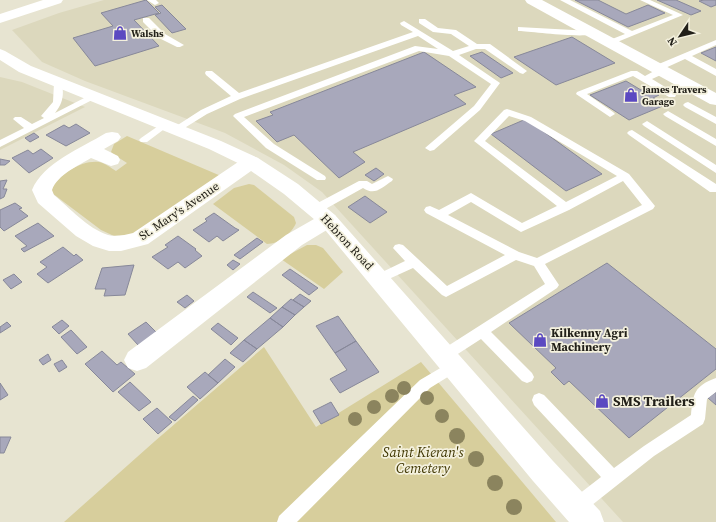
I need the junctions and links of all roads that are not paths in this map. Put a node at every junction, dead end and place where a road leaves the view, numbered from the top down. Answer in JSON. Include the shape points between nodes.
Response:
{"nodes":[{"id":1,"x":44,"y":0,"type":"edge"},
{"id":2,"x":56,"y":0,"type":"edge"},
{"id":3,"x":532,"y":0,"type":"edge"},
{"id":4,"x":564,"y":0,"type":"edge"},
{"id":5,"x":644,"y":0,"type":"edge"},
{"id":6,"x":0,"y":9,"type":"edge"},
{"id":7,"x":0,"y":19,"type":"edge"},
{"id":8,"x":146,"y":20,"type":"dead end"},
{"id":9,"x":422,"y":21,"type":"dead end"},
{"id":10,"x":404,"y":23,"type":"dead end"},
{"id":11,"x":521,"y":29,"type":"dead end"},
{"id":12,"x":419,"y":33,"type":"junction"},
{"id":13,"x":592,"y":33,"type":"junction"},
{"id":14,"x":631,"y":34,"type":"junction"},
{"id":15,"x":716,"y":42,"type":"edge"},
{"id":16,"x":610,"y":43,"type":"junction"},
{"id":17,"x":180,"y":45,"type":"dead end"},
{"id":18,"x":475,"y":47,"type":"junction"},
{"id":19,"x":0,"y":54,"type":"edge"},
{"id":20,"x":453,"y":54,"type":"junction"},
{"id":21,"x":685,"y":55,"type":"junction"},
{"id":22,"x":0,"y":63,"type":"edge"},
{"id":23,"x":25,"y":69,"type":"junction"},
{"id":24,"x":659,"y":69,"type":"junction"},
{"id":25,"x":523,"y":70,"type":"dead end"},
{"id":26,"x":209,"y":73,"type":"dead end"},
{"id":27,"x":716,"y":73,"type":"edge"},
{"id":28,"x":645,"y":79,"type":"junction"},
{"id":29,"x":58,"y":83,"type":"junction"},
{"id":30,"x":672,"y":95,"type":"dead end"},
{"id":31,"x":93,"y":97,"type":"junction"},
{"id":32,"x":237,"y":97,"type":"junction"},
{"id":33,"x":716,"y":100,"type":"edge"},
{"id":34,"x":688,"y":105,"type":"dead end"},
{"id":35,"x":610,"y":114,"type":"dead end"},
{"id":36,"x":668,"y":114,"type":"dead end"},
{"id":37,"x":18,"y":119,"type":"dead end"},
{"id":38,"x":716,"y":121,"type":"edge"},
{"id":39,"x":647,"y":124,"type":"dead end"},
{"id":40,"x":31,"y":128,"type":"junction"},
{"id":41,"x":170,"y":128,"type":"junction"},
{"id":42,"x":632,"y":133,"type":"dead end"},
{"id":43,"x":112,"y":137,"type":"dead end"},
{"id":44,"x":144,"y":140,"type":"dead end"},
{"id":45,"x":716,"y":143,"type":"edge"},
{"id":46,"x":0,"y":144,"type":"edge"},
{"id":47,"x":430,"y":148,"type":"dead end"},
{"id":48,"x":91,"y":150,"type":"junction"},
{"id":49,"x":111,"y":160,"type":"dead end"},
{"id":50,"x":251,"y":162,"type":"junction"},
{"id":51,"x":716,"y":170,"type":"edge"},
{"id":52,"x":625,"y":176,"type":"junction"},
{"id":53,"x":321,"y":178,"type":"dead end"},
{"id":54,"x":388,"y":179,"type":"dead end"},
{"id":55,"x":716,"y":188,"type":"edge"},
{"id":56,"x":565,"y":207,"type":"junction"},
{"id":57,"x":322,"y":215,"type":"junction"},
{"id":58,"x":399,"y":248,"type":"dead end"},
{"id":59,"x":515,"y":255,"type":"junction"},
{"id":60,"x":414,"y":262,"type":"junction"},
{"id":61,"x":538,"y":263,"type":"junction"},
{"id":62,"x":380,"y":278,"type":"junction"},
{"id":63,"x":482,"y":331,"type":"junction"},
{"id":64,"x":137,"y":360,"type":"dead end"},
{"id":65,"x":450,"y":361,"type":"junction"},
{"id":66,"x":527,"y":377,"type":"dead end"},
{"id":67,"x":716,"y":384,"type":"edge"},
{"id":68,"x":539,"y":400,"type":"dead end"},
{"id":69,"x":613,"y":478,"type":"junction"},
{"id":70,"x":583,"y":514,"type":"edge"},
{"id":71,"x":285,"y":522,"type":"edge"}],
"edges":[{"from":1,"to":6,"type":"main road"},
{"from":2,"to":7,"type":"main road"},
{"from":3,"to":13,"type":"main road"},
{"from":4,"to":14,"type":"lane"},
{"from":5,"to":14,"type":"lane","via":[[679,15]]},
{"from":8,"to":17,"type":"lane","via":[[162,36]]},
{"from":9,"to":18,"type":"lane","via":[[436,30],[453,32]]},
{"from":10,"to":12,"type":"lane"},
{"from":11,"to":13,"type":"lane","via":[[574,34]]},
{"from":12,"to":20,"type":"lane"},
{"from":12,"to":32,"type":"lane"},
{"from":13,"to":16,"type":"main road"},
{"from":14,"to":16,"type":"lane"},
{"from":15,"to":21,"type":"lane"},
{"from":16,"to":24,"type":"main road"},
{"from":18,"to":20,"type":"lane"},
{"from":18,"to":25,"type":"lane","via":[[487,46]]},
{"from":19,"to":23,"type":"main road","name":"Hebron Road"},
{"from":20,"to":47,"type":"lane","via":[[496,82],[477,108]]},
{"from":20,"to":53,"type":"lane","via":[[418,48],[238,116],[270,146]]},
{"from":21,"to":24,"type":"lane"},
{"from":21,"to":27,"type":"lane"},
{"from":22,"to":23,"type":"main road","name":"Hebron Road"},
{"from":23,"to":29,"type":"main road","name":"Hebron Road"},
{"from":24,"to":28,"type":"lane"},
{"from":24,"to":33,"type":"main road"},
{"from":26,"to":32,"type":"lane"},
{"from":28,"to":30,"type":"lane"},
{"from":28,"to":35,"type":"lane","via":[[634,73],[580,94]]},
{"from":29,"to":31,"type":"main road","name":"Hebron Road"},
{"from":29,"to":40,"type":"lane","via":[[58,105]]},
{"from":31,"to":40,"type":"lane"},
{"from":31,"to":41,"type":"main road","name":"Hebron Road"},
{"from":32,"to":41,"type":"lane"},
{"from":34,"to":38,"type":"lane"},
{"from":36,"to":45,"type":"lane"},
{"from":37,"to":40,"type":"lane"},
{"from":39,"to":51,"type":"lane"},
{"from":40,"to":46,"type":"lane"},
{"from":41,"to":44,"type":"lane"},
{"from":41,"to":50,"type":"main road","name":"Hebron Road"},
{"from":42,"to":55,"type":"lane"},
{"from":43,"to":48,"type":"main road","name":"St. Mary's Avenue"},
{"from":48,"to":49,"type":"main road"},
{"from":48,"to":50,"type":"main road","name":"St. Mary's Avenue","via":[[56,171],[45,182],[42,190],[45,198],[92,237],[110,243],[140,239]]},
{"from":50,"to":57,"type":"main road","name":"Hebron Road","via":[[291,189]]},
{"from":52,"to":56,"type":"lane"},
{"from":52,"to":56,"type":"lane","via":[[528,119],[507,112],[479,141]]},
{"from":52,"to":61,"type":"lane","via":[[649,206]]},
{"from":54,"to":57,"type":"lane","via":[[372,189],[363,183]]},
{"from":56,"to":59,"type":"lane","via":[[521,228],[471,197],[434,212]]},
{"from":57,"to":62,"type":"main road","name":"Hebron Road"},
{"from":57,"to":64,"type":"main road","via":[[294,240]]},
{"from":58,"to":60,"type":"lane"},
{"from":59,"to":60,"type":"lane","via":[[446,292]]},
{"from":59,"to":61,"type":"lane"},
{"from":60,"to":62,"type":"lane"},
{"from":61,"to":63,"type":"lane","via":[[553,285]]},
{"from":62,"to":65,"type":"main road","name":"Hebron Road"},
{"from":63,"to":65,"type":"lane"},
{"from":63,"to":66,"type":"lane"},
{"from":65,"to":70,"type":"main road","name":"Hebron Road"},
{"from":65,"to":71,"type":"lane"},
{"from":67,"to":69,"type":"lane","via":[[700,396],[698,419]]},
{"from":68,"to":69,"type":"lane"},
{"from":69,"to":70,"type":"lane"}]}
